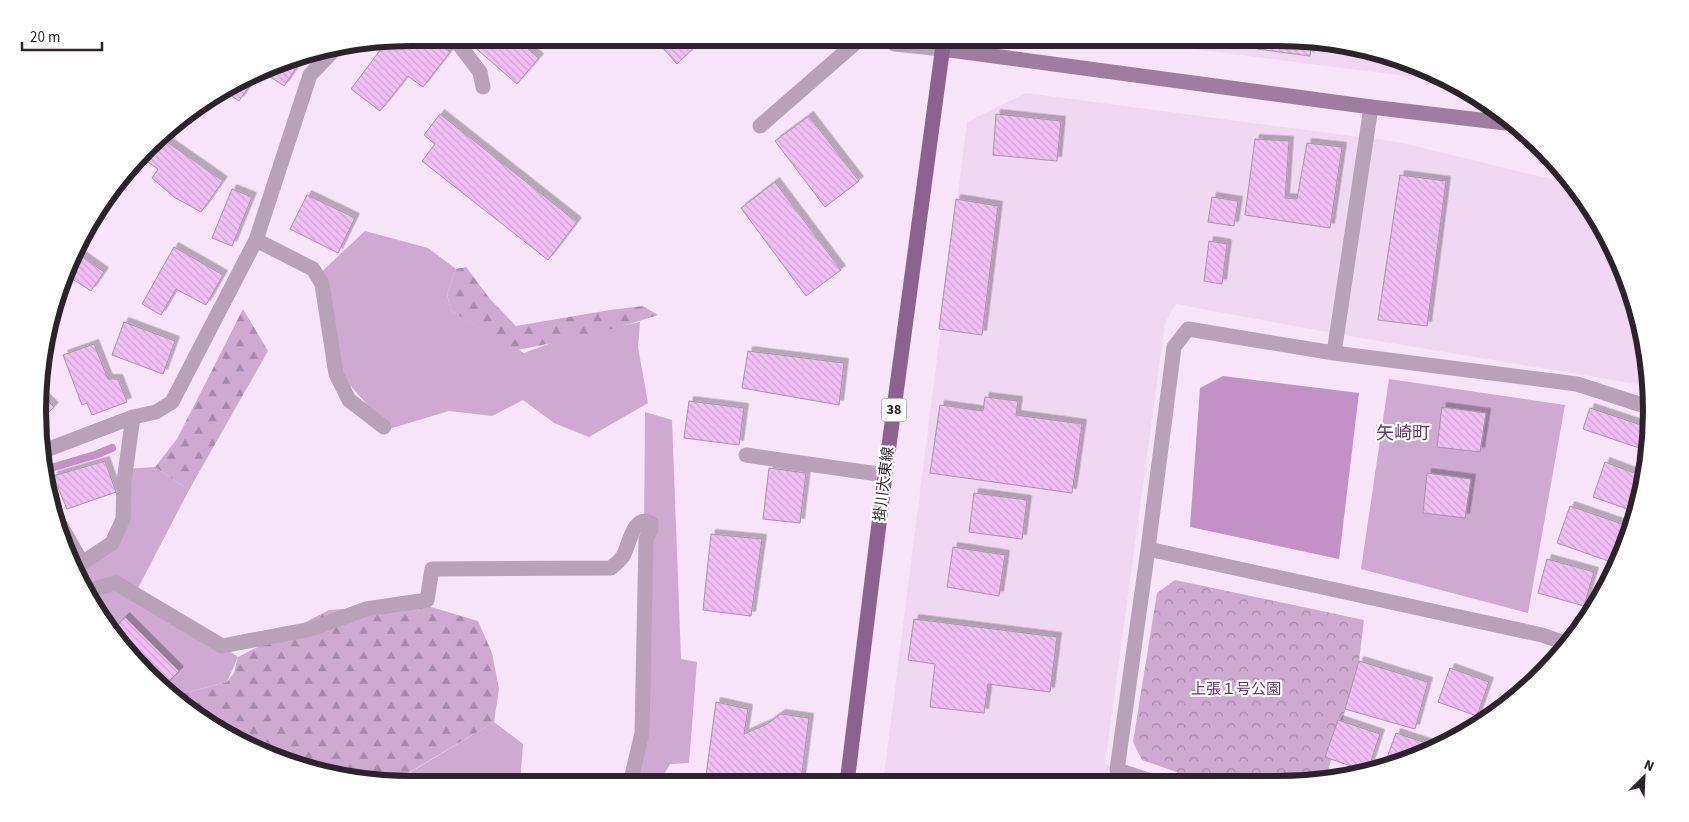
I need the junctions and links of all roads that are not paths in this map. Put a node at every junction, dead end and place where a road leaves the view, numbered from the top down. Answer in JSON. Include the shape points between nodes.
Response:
{"nodes":[{"id":1,"x":460,"y":46,"type":"edge"},
{"id":2,"x":852,"y":46,"type":"edge"},
{"id":3,"x":943,"y":46,"type":"edge"},
{"id":4,"x":963,"y":46,"type":"edge"},
{"id":5,"x":328,"y":56,"type":"edge"},
{"id":6,"x":483,"y":87,"type":"dead end"},
{"id":7,"x":1371,"y":107,"type":"junction"},
{"id":8,"x":1500,"y":122,"type":"edge"},
{"id":9,"x":760,"y":126,"type":"dead end"},
{"id":10,"x":256,"y":240,"type":"junction"},
{"id":11,"x":1334,"y":352,"type":"junction"},
{"id":12,"x":1643,"y":405,"type":"edge"},
{"id":13,"x":133,"y":417,"type":"junction"},
{"id":14,"x":384,"y":427,"type":"dead end"},
{"id":15,"x":48,"y":449,"type":"edge"},
{"id":16,"x":746,"y":455,"type":"dead end"},
{"id":17,"x":885,"y":475,"type":"junction"},
{"id":18,"x":1148,"y":549,"type":"junction"},
{"id":19,"x":81,"y":566,"type":"edge"},
{"id":20,"x":93,"y":589,"type":"edge"},
{"id":21,"x":1560,"y":641,"type":"edge"},
{"id":22,"x":632,"y":776,"type":"edge"},
{"id":23,"x":848,"y":776,"type":"edge"},
{"id":24,"x":1136,"y":776,"type":"edge"}],
"edges":[{"from":1,"to":6,"type":"street","via":[[480,72]]},
{"from":2,"to":9,"type":"street"},
{"from":3,"to":17,"type":"main road","name":"掛川大東線","number":"38"},
{"from":4,"to":7,"type":"street"},
{"from":5,"to":10,"type":"street","via":[[310,75]]},
{"from":7,"to":8,"type":"street"},
{"from":7,"to":11,"type":"street"},
{"from":10,"to":13,"type":"street","via":[[172,402],[156,412]]},
{"from":10,"to":14,"type":"street","via":[[313,269],[322,284],[336,374],[349,400]]},
{"from":11,"to":12,"type":"street","via":[[1577,384]]},
{"from":11,"to":18,"type":"street","via":[[1188,329],[1174,347]]},
{"from":13,"to":15,"type":"street"},
{"from":13,"to":19,"type":"street","via":[[122,519],[112,543]]},
{"from":16,"to":17,"type":"street"},
{"from":17,"to":23,"type":"main road","name":"掛川大東線","number":"38"},
{"from":18,"to":21,"type":"street"},
{"from":18,"to":24,"type":"street","via":[[1117,770]]},
{"from":20,"to":22,"type":"street","via":[[116,583],[222,646],[311,629],[366,609],[426,600],[432,569],[610,568],[622,556],[630,534],[647,521],[651,523],[651,529],[646,539],[642,733]]}]}
